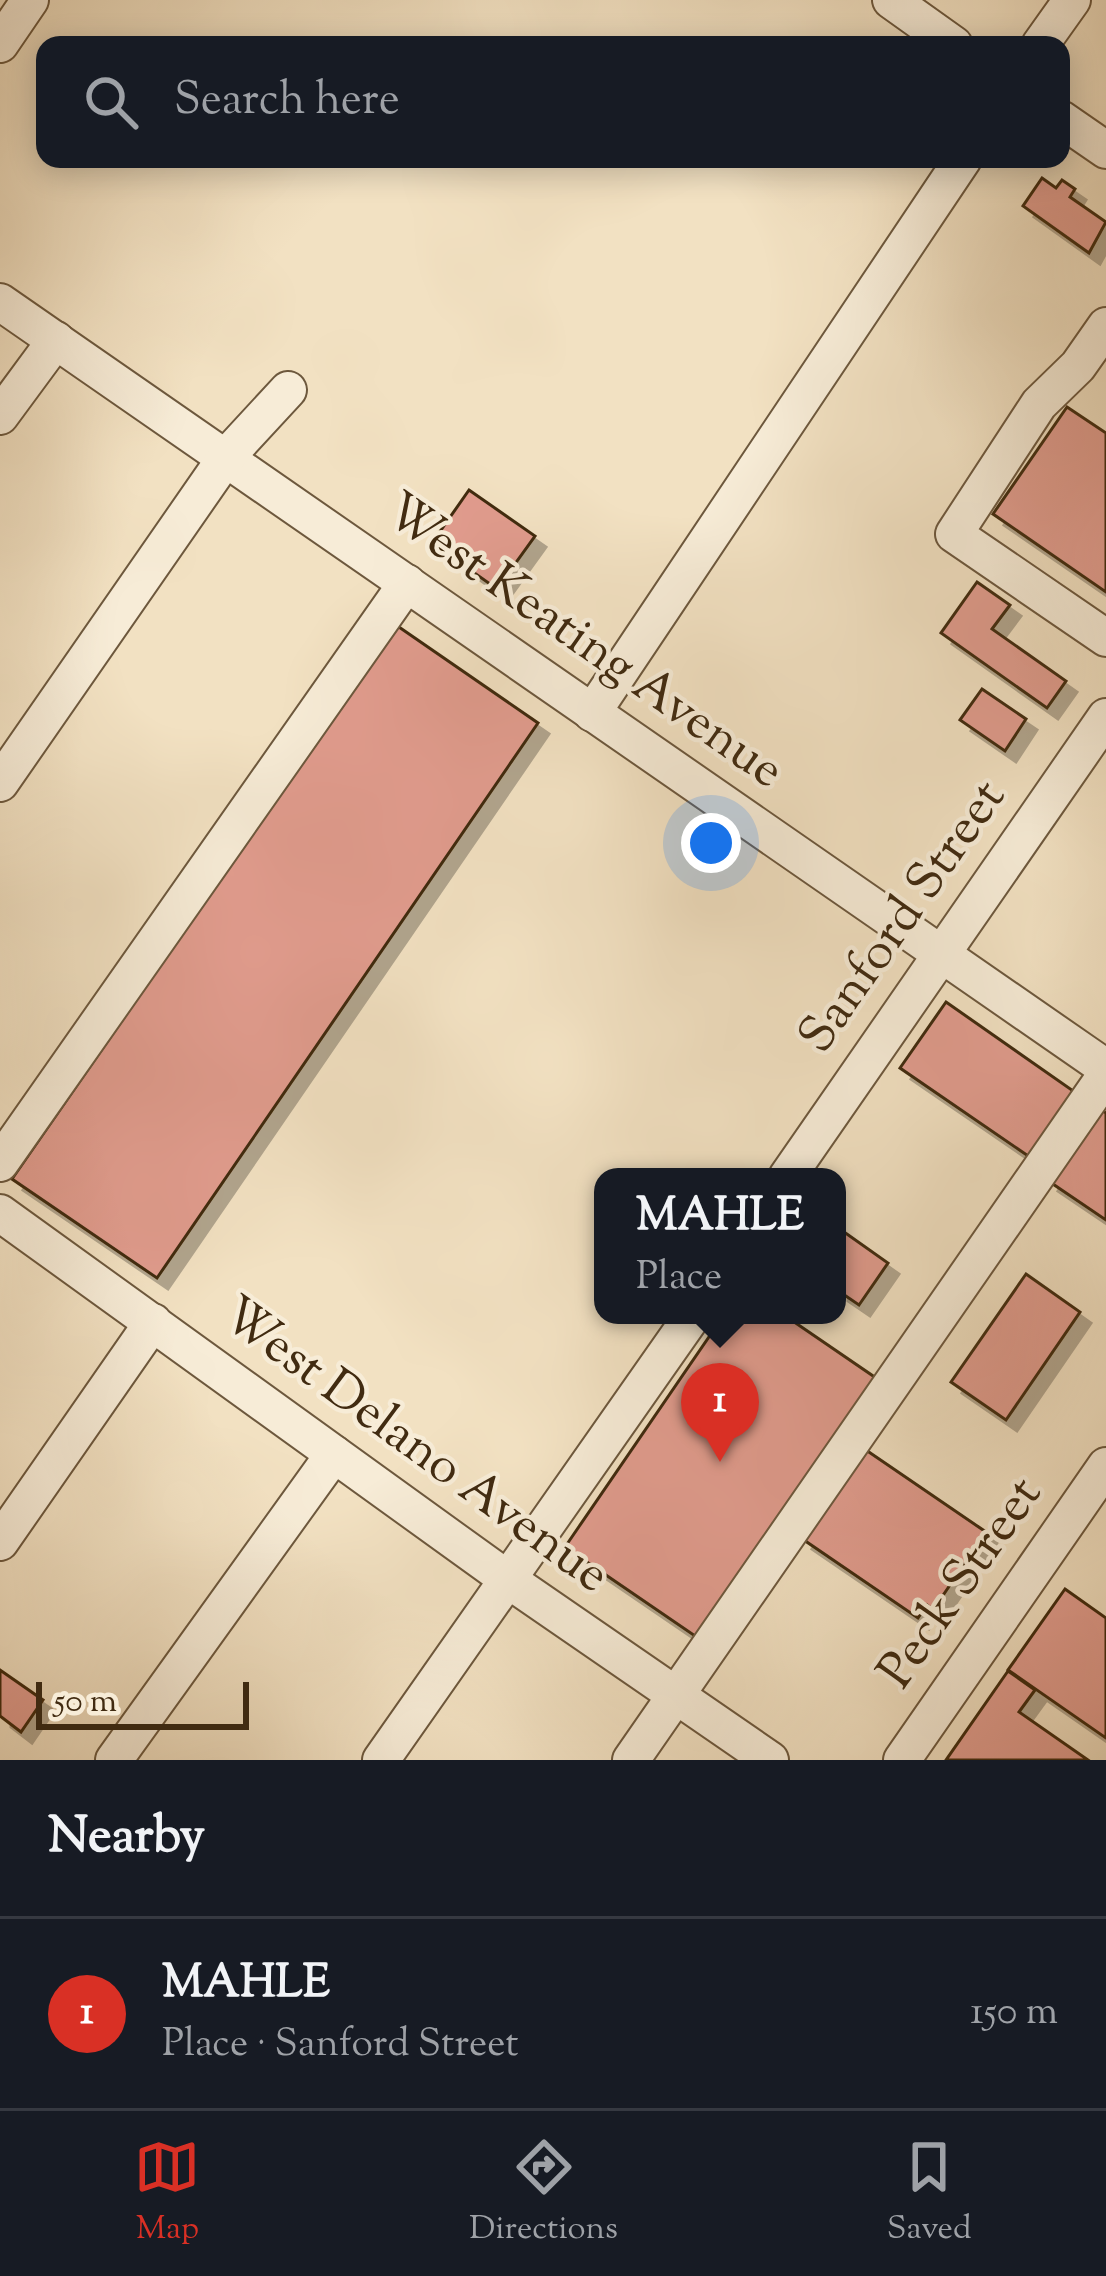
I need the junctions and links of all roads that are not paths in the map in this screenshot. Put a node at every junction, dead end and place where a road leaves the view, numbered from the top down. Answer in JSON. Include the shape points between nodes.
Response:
{"nodes":[{"id":1,"x":30,"y":0,"type":"edge"},
{"id":2,"x":891,"y":0,"type":"edge"},
{"id":3,"x":1072,"y":0,"type":"edge"},
{"id":4,"x":941,"y":36,"type":"edge"},
{"id":5,"x":1046,"y":36,"type":"edge"},
{"id":6,"x":0,"y":44,"type":"edge"},
{"id":7,"x":1070,"y":124,"type":"edge"},
{"id":8,"x":1106,"y":150,"type":"edge"},
{"id":9,"x":957,"y":168,"type":"edge"},
{"id":10,"x":0,"y":302,"type":"edge"},
{"id":11,"x":1106,"y":326,"type":"edge"},
{"id":12,"x":56,"y":340,"type":"junction"},
{"id":13,"x":288,"y":390,"type":"dead end"},
{"id":14,"x":0,"y":416,"type":"edge"},
{"id":15,"x":227,"y":456,"type":"junction"},
{"id":16,"x":407,"y":583,"type":"junction"},
{"id":17,"x":1106,"y":638,"type":"edge"},
{"id":18,"x":592,"y":713,"type":"junction"},
{"id":19,"x":1106,"y":717,"type":"edge"},
{"id":20,"x":0,"y":784,"type":"edge"},
{"id":21,"x":941,"y":954,"type":"junction"},
{"id":22,"x":1106,"y":1071,"type":"edge"},
{"id":23,"x":0,"y":1163,"type":"edge"},
{"id":24,"x":794,"y":1168,"type":"edge"},
{"id":25,"x":0,"y":1213,"type":"edge"},
{"id":26,"x":153,"y":1322,"type":"junction"},
{"id":27,"x":687,"y":1324,"type":"edge"},
{"id":28,"x":334,"y":1454,"type":"junction"},
{"id":29,"x":1106,"y":1466,"type":"edge"},
{"id":30,"x":0,"y":1542,"type":"edge"},
{"id":31,"x":510,"y":1581,"type":"junction"},
{"id":32,"x":676,"y":1695,"type":"junction"},
{"id":33,"x":114,"y":1760,"type":"edge"},
{"id":34,"x":381,"y":1760,"type":"edge"},
{"id":35,"x":631,"y":1760,"type":"edge"},
{"id":36,"x":770,"y":1760,"type":"edge"},
{"id":37,"x":902,"y":1760,"type":"edge"}],
"edges":[{"from":1,"to":6,"type":"street"},
{"from":2,"to":4,"type":"street"},
{"from":3,"to":5,"type":"street"},
{"from":7,"to":8,"type":"street"},
{"from":9,"to":18,"type":"street"},
{"from":10,"to":12,"type":"street","name":"West Keating Avenue"},
{"from":11,"to":17,"type":"street","via":[[1040,404],[954,534]]},
{"from":12,"to":14,"type":"street"},
{"from":12,"to":15,"type":"street","name":"West Keating Avenue"},
{"from":13,"to":15,"type":"street"},
{"from":15,"to":16,"type":"street","name":"West Keating Avenue"},
{"from":15,"to":20,"type":"street"},
{"from":16,"to":18,"type":"street","name":"West Keating Avenue"},
{"from":16,"to":23,"type":"street"},
{"from":18,"to":21,"type":"street","name":"West Keating Avenue"},
{"from":19,"to":21,"type":"street","name":"Sanford Street"},
{"from":21,"to":22,"type":"street","name":"West Keating Avenue"},
{"from":21,"to":24,"type":"street","name":"Sanford Street"},
{"from":22,"to":32,"type":"street"},
{"from":25,"to":26,"type":"street","name":"West Delano Avenue"},
{"from":26,"to":28,"type":"street","name":"West Delano Avenue"},
{"from":26,"to":30,"type":"street"},
{"from":27,"to":31,"type":"street"},
{"from":28,"to":31,"type":"street","name":"West Delano Avenue"},
{"from":28,"to":33,"type":"street"},
{"from":29,"to":37,"type":"street","name":"Peck Street"},
{"from":31,"to":32,"type":"street","name":"West Delano Avenue"},
{"from":31,"to":34,"type":"street"},
{"from":32,"to":35,"type":"street"},
{"from":32,"to":36,"type":"street","name":"West Delano Avenue"}]}
